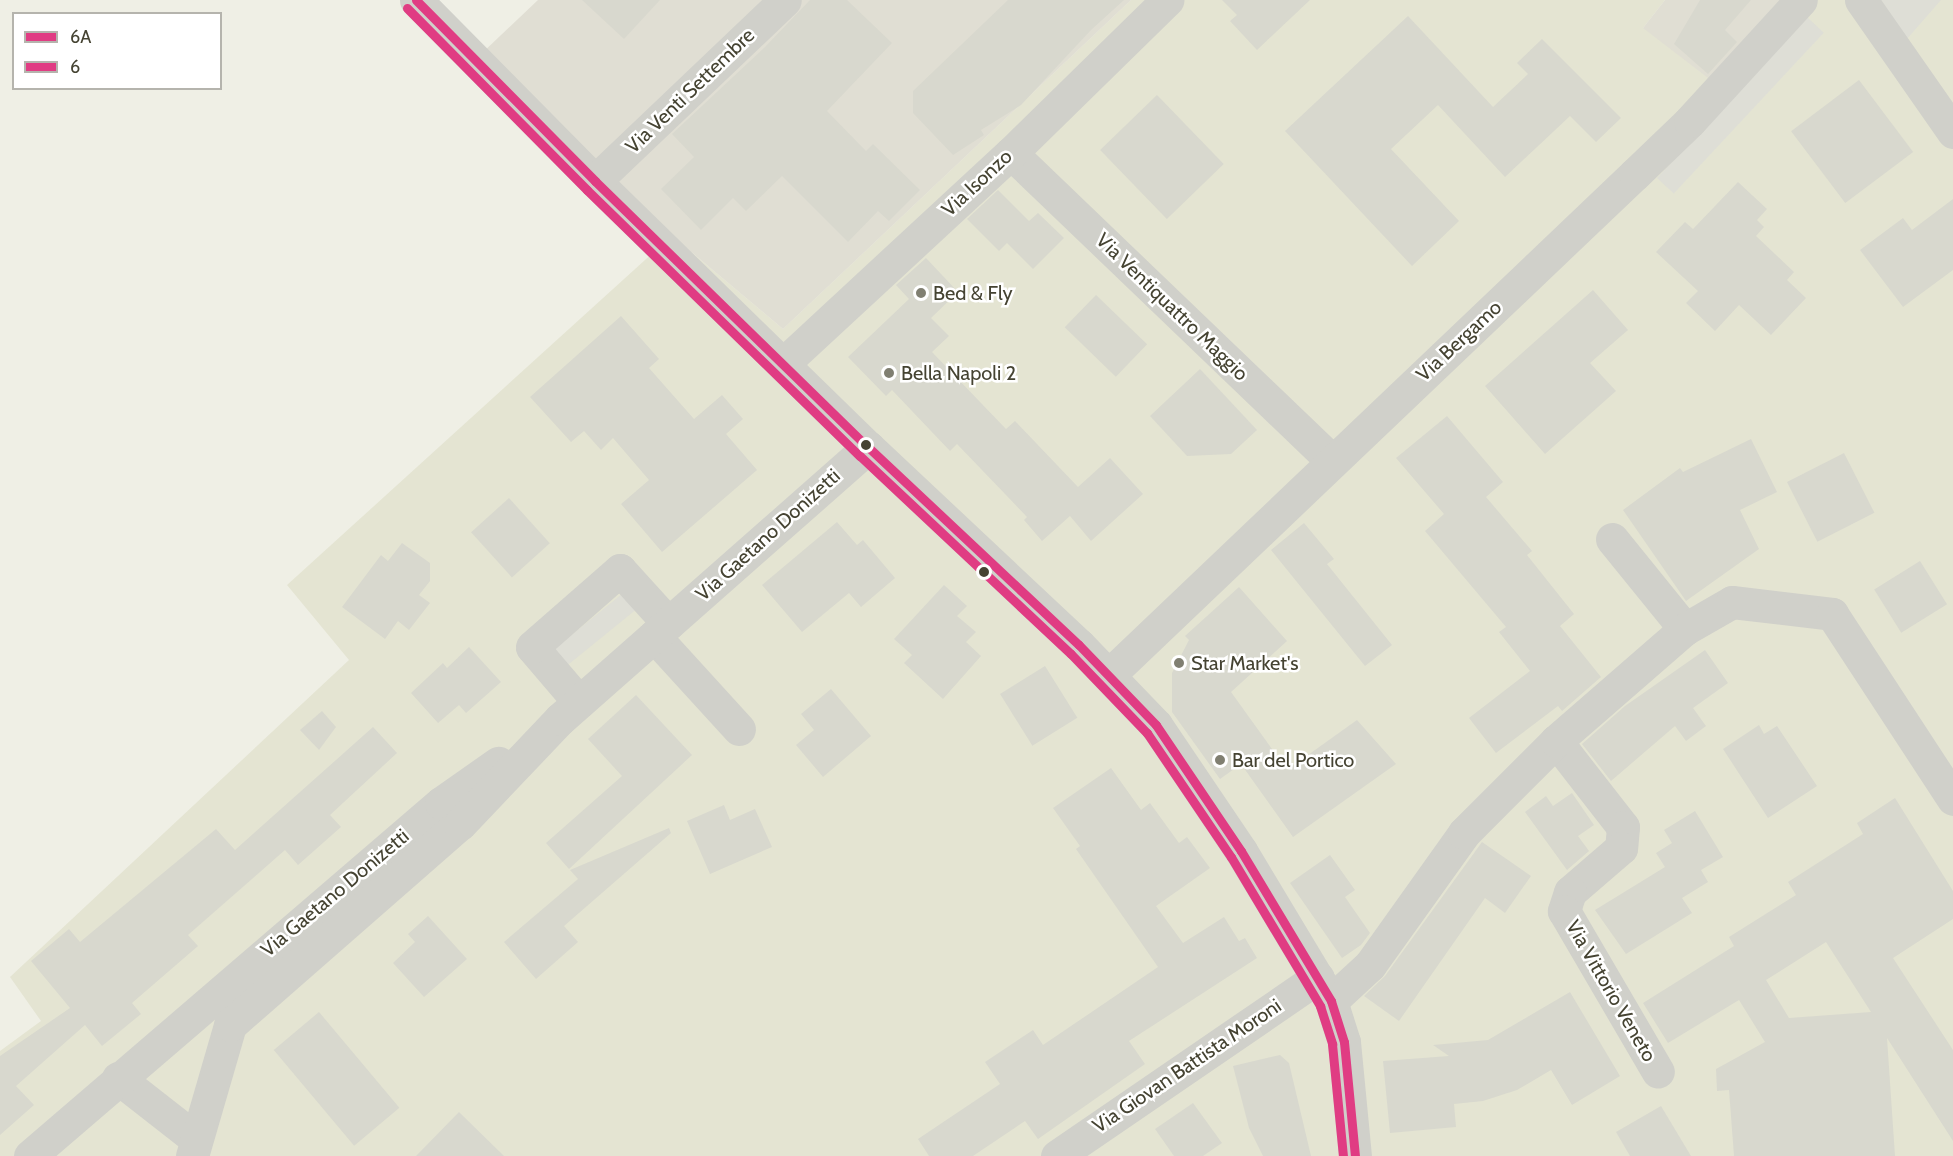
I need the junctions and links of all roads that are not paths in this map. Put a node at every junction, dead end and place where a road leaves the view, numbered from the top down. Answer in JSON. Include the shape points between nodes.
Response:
{"nodes":[{"id":1,"x":416,"y":0,"type":"edge"},
{"id":2,"x":785,"y":0,"type":"edge"},
{"id":3,"x":1167,"y":0,"type":"edge"},
{"id":4,"x":1801,"y":0,"type":"edge"},
{"id":5,"x":1861,"y":0,"type":"edge"},
{"id":6,"x":1953,"y":132,"type":"edge"},
{"id":7,"x":1011,"y":153,"type":"junction"},
{"id":8,"x":595,"y":181,"type":"junction"},
{"id":9,"x":784,"y":363,"type":"junction"},
{"id":10,"x":868,"y":447,"type":"junction"},
{"id":11,"x":1332,"y":461,"type":"junction"},
{"id":12,"x":1612,"y":538,"type":"dead end"},
{"id":13,"x":1684,"y":629,"type":"junction"},
{"id":14,"x":661,"y":630,"type":"junction"},
{"id":15,"x":1109,"y":675,"type":"junction"},
{"id":16,"x":570,"y":711,"type":"junction"},
{"id":17,"x":739,"y":729,"type":"dead end"},
{"id":18,"x":1556,"y":741,"type":"junction"},
{"id":19,"x":1953,"y":799,"type":"edge"},
{"id":20,"x":1325,"y":989,"type":"junction"},
{"id":21,"x":1658,"y":1072,"type":"dead end"},
{"id":22,"x":118,"y":1078,"type":"junction"},
{"id":23,"x":194,"y":1147,"type":"edge"},
{"id":24,"x":30,"y":1156,"type":"edge"},
{"id":25,"x":1057,"y":1156,"type":"edge"},
{"id":26,"x":1355,"y":1156,"type":"edge"}],
"edges":[{"from":1,"to":8,"type":"street"},
{"from":2,"to":8,"type":"street","name":"Via Venti Settembre"},
{"from":3,"to":7,"type":"street","name":"Via Isonzo"},
{"from":4,"to":11,"type":"street","name":"Via Bergamo","via":[[1682,128]]},
{"from":5,"to":6,"type":"street"},
{"from":7,"to":9,"type":"street","name":"Via Isonzo"},
{"from":7,"to":11,"type":"street","name":"Via Ventiquattro Maggio"},
{"from":8,"to":9,"type":"street"},
{"from":9,"to":10,"type":"street"},
{"from":10,"to":14,"type":"street","name":"Via Gaetano Donizetti"},
{"from":10,"to":15,"type":"street"},
{"from":11,"to":15,"type":"street","name":"Via Bergamo"},
{"from":12,"to":13,"type":"street"},
{"from":13,"to":18,"type":"street"},
{"from":13,"to":19,"type":"street","via":[[1732,602],[1832,614]]},
{"from":14,"to":16,"type":"street","name":"Via Gaetano Donizetti"},
{"from":14,"to":16,"type":"street","via":[[620,570],[532,647]]},
{"from":14,"to":17,"type":"street"},
{"from":15,"to":20,"type":"street","via":[[1156,725]]},
{"from":16,"to":22,"type":"street","name":"Via Gaetano Donizetti","via":[[441,804]]},
{"from":16,"to":23,"type":"street","name":"Via Gaetano Donizetti","via":[[460,824],[230,1025]]},
{"from":18,"to":20,"type":"street","via":[[1464,833],[1370,964]]},
{"from":18,"to":21,"type":"street","name":"Via Vittorio Veneto","via":[[1623,826],[1621,848],[1570,892],[1564,911]]},
{"from":20,"to":25,"type":"street","name":"Via Giovan Battista Moroni"},
{"from":20,"to":26,"type":"street","via":[[1344,1042]]},
{"from":22,"to":23,"type":"street","name":"Via Gaetano Donizetti"},
{"from":22,"to":24,"type":"street","name":"Via Gaetano Donizetti"}]}
